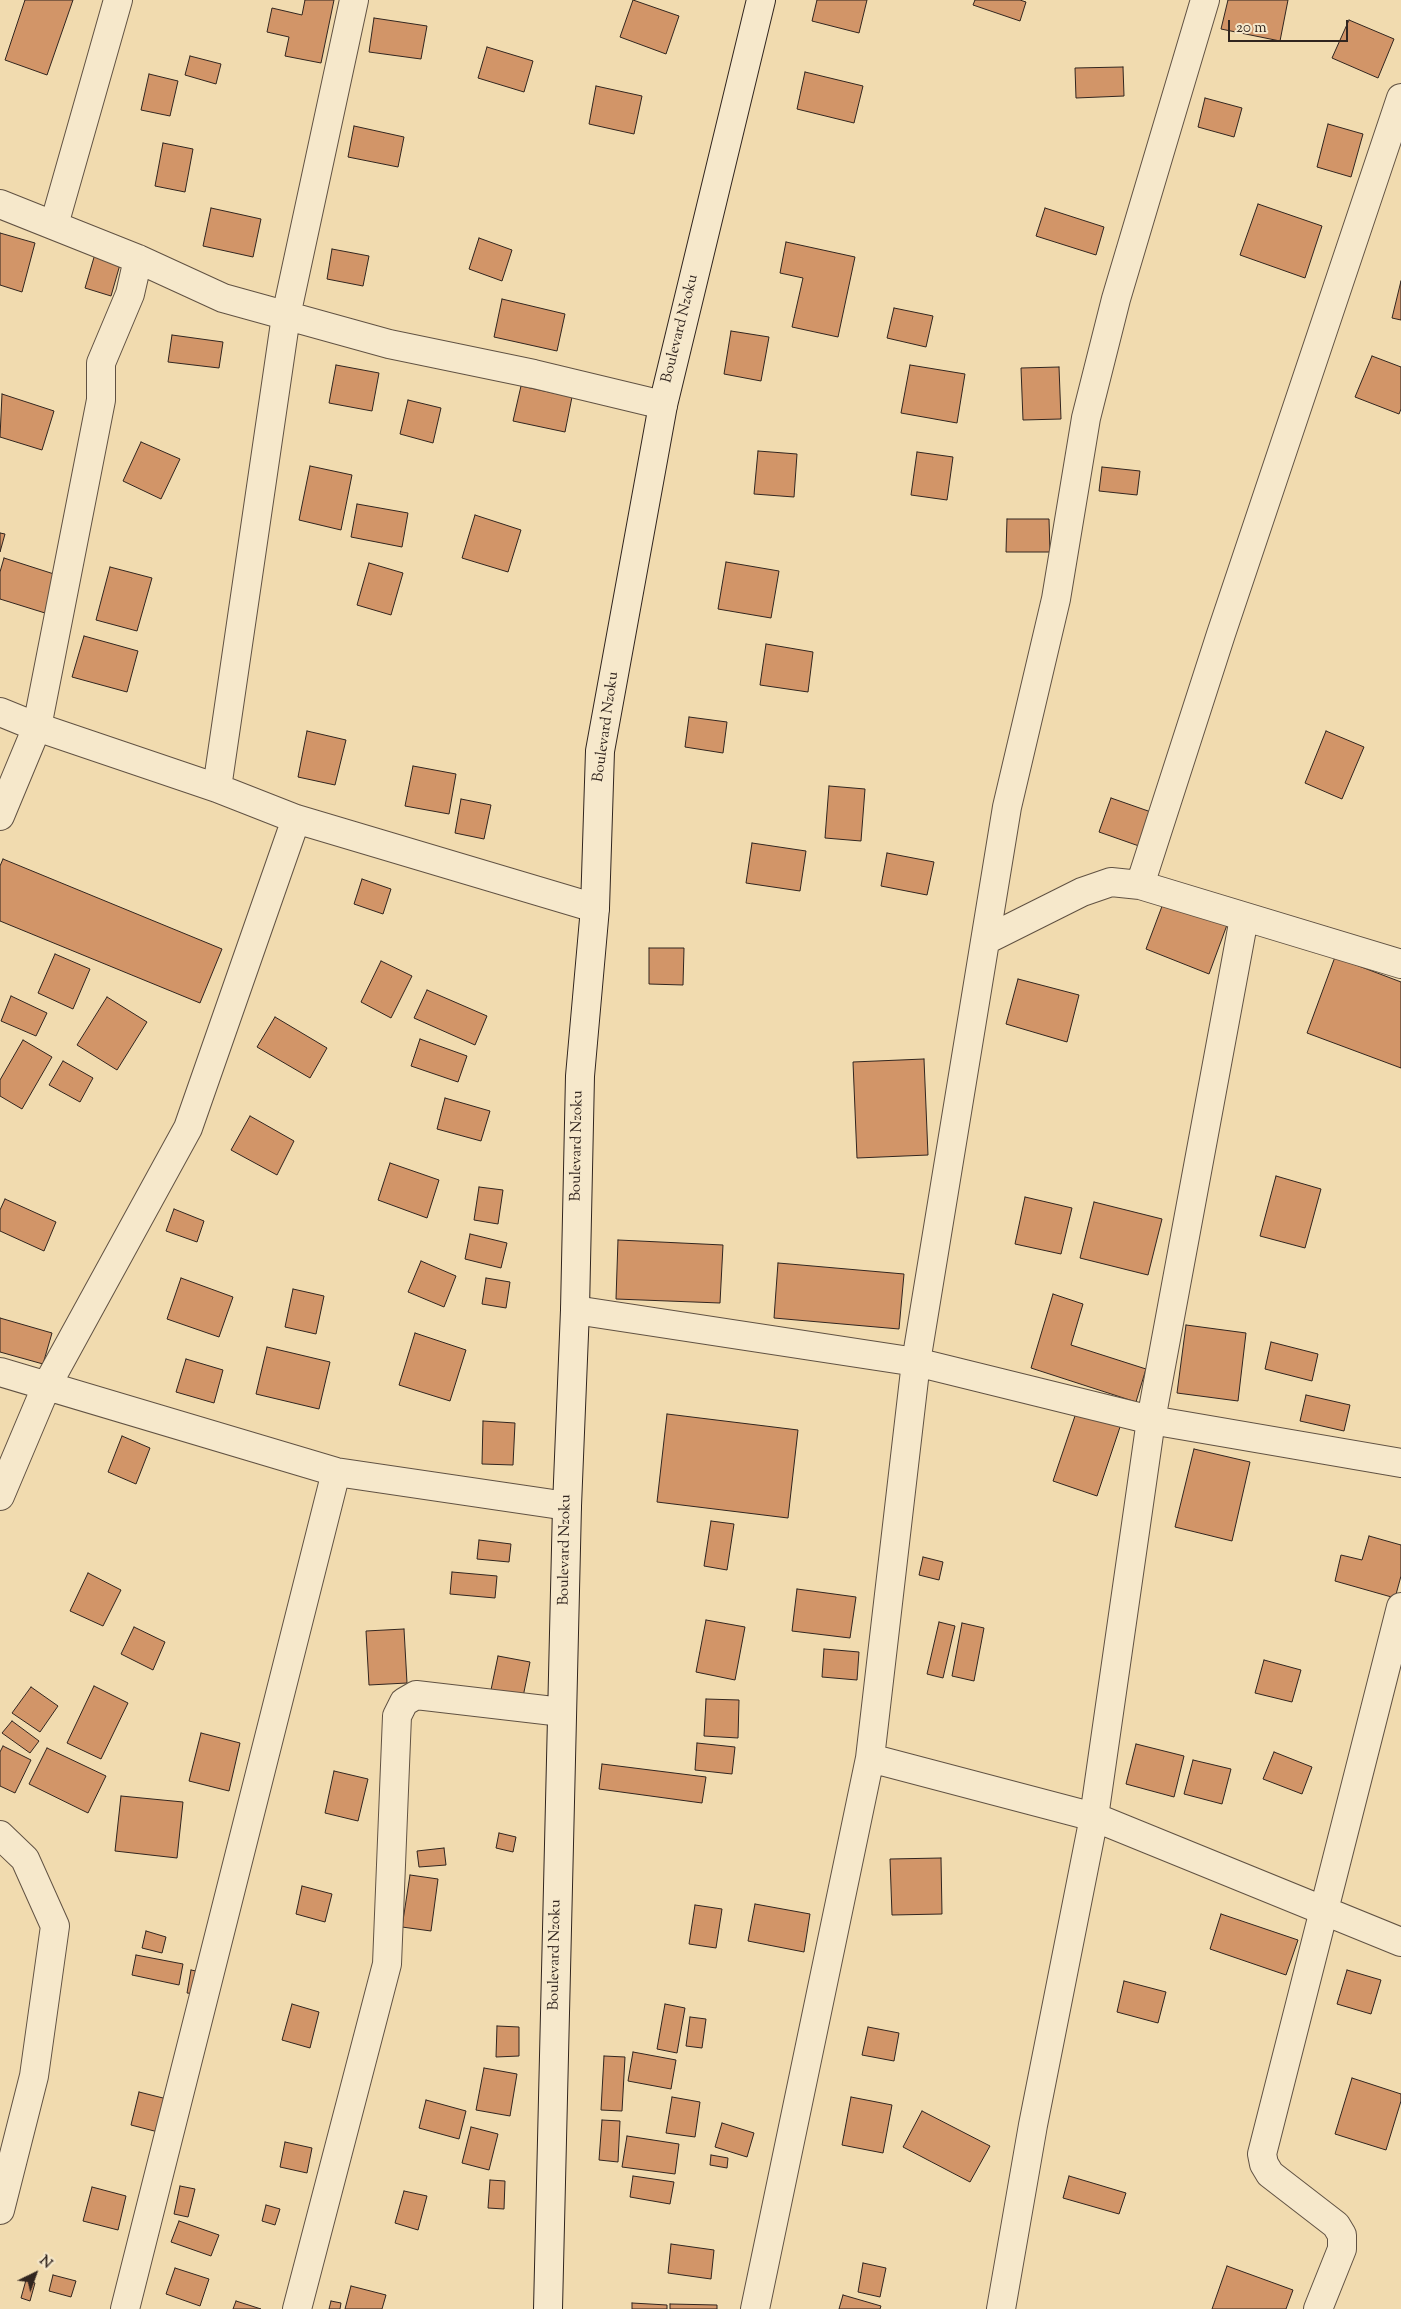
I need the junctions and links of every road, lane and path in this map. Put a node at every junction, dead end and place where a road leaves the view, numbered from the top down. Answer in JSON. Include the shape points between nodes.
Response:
{"nodes":[{"id":1,"x":118,"y":0,"type":"edge"},
{"id":2,"x":354,"y":0,"type":"edge"},
{"id":3,"x":761,"y":0,"type":"edge"},
{"id":4,"x":1205,"y":0,"type":"edge"},
{"id":5,"x":1401,"y":98,"type":"edge"},
{"id":6,"x":0,"y":204,"type":"edge"},
{"id":7,"x":54,"y":225,"type":"junction"},
{"id":8,"x":138,"y":259,"type":"junction"},
{"id":9,"x":286,"y":316,"type":"junction"},
{"id":10,"x":663,"y":405,"type":"junction"},
{"id":11,"x":0,"y":712,"type":"edge"},
{"id":12,"x":37,"y":727,"type":"junction"},
{"id":13,"x":217,"y":788,"type":"junction"},
{"id":14,"x":0,"y":816,"type":"edge"},
{"id":15,"x":296,"y":819,"type":"junction"},
{"id":16,"x":1140,"y":885,"type":"junction"},
{"id":17,"x":595,"y":908,"type":"junction"},
{"id":18,"x":1244,"y":918,"type":"junction"},
{"id":19,"x":986,"y":940,"type":"junction"},
{"id":20,"x":1401,"y":964,"type":"edge"},
{"id":21,"x":575,"y":1310,"type":"junction"},
{"id":22,"x":916,"y":1362,"type":"junction"},
{"id":23,"x":0,"y":1372,"type":"edge"},
{"id":24,"x":46,"y":1387,"type":"junction"},
{"id":25,"x":1151,"y":1420,"type":"junction"},
{"id":26,"x":1401,"y":1463,"type":"edge"},
{"id":27,"x":336,"y":1472,"type":"junction"},
{"id":28,"x":0,"y":1496,"type":"edge"},
{"id":29,"x":567,"y":1506,"type":"junction"},
{"id":30,"x":1401,"y":1607,"type":"edge"},
{"id":31,"x":562,"y":1712,"type":"junction"},
{"id":32,"x":870,"y":1758,"type":"junction"},
{"id":33,"x":1094,"y":1817,"type":"junction"},
{"id":34,"x":0,"y":1835,"type":"edge"},
{"id":35,"x":1325,"y":1910,"type":"junction"},
{"id":36,"x":1401,"y":1942,"type":"edge"},
{"id":37,"x":0,"y":2210,"type":"edge"},
{"id":38,"x":125,"y":2309,"type":"edge"},
{"id":39,"x":297,"y":2309,"type":"edge"},
{"id":40,"x":548,"y":2309,"type":"edge"},
{"id":41,"x":755,"y":2309,"type":"edge"},
{"id":42,"x":1001,"y":2309,"type":"edge"},
{"id":43,"x":1318,"y":2309,"type":"edge"}],
"edges":[{"from":1,"to":7,"type":"street"},
{"from":2,"to":9,"type":"street"},
{"from":3,"to":10,"type":"street","name":"Boulevard Nzoku"},
{"from":4,"to":19,"type":"street","via":[[1116,298],[1086,418],[1056,598],[1007,807]]},
{"from":5,"to":16,"type":"street"},
{"from":6,"to":7,"type":"street"},
{"from":7,"to":8,"type":"street"},
{"from":8,"to":9,"type":"street","via":[[223,298]]},
{"from":8,"to":12,"type":"street","via":[[130,294],[101,363],[101,400]]},
{"from":9,"to":10,"type":"street","via":[[389,344]]},
{"from":9,"to":13,"type":"street"},
{"from":10,"to":17,"type":"street","name":"Boulevard Nzoku","via":[[600,751]]},
{"from":11,"to":12,"type":"street"},
{"from":12,"to":13,"type":"street"},
{"from":12,"to":14,"type":"street"},
{"from":13,"to":15,"type":"street"},
{"from":15,"to":17,"type":"street"},
{"from":15,"to":24,"type":"street","via":[[188,1128]]},
{"from":16,"to":18,"type":"street"},
{"from":16,"to":19,"type":"street","via":[[1111,882],[1082,892]]},
{"from":17,"to":21,"type":"street","name":"Boulevard Nzoku","via":[[580,1076]]},
{"from":18,"to":20,"type":"street"},
{"from":18,"to":25,"type":"street"},
{"from":19,"to":22,"type":"street"},
{"from":21,"to":22,"type":"street"},
{"from":21,"to":29,"type":"street","name":"Boulevard Nzoku"},
{"from":22,"to":25,"type":"street"},
{"from":22,"to":32,"type":"street"},
{"from":23,"to":24,"type":"street"},
{"from":24,"to":27,"type":"street"},
{"from":24,"to":28,"type":"street"},
{"from":25,"to":26,"type":"street"},
{"from":25,"to":33,"type":"street"},
{"from":27,"to":29,"type":"street"},
{"from":27,"to":38,"type":"street"},
{"from":29,"to":31,"type":"street","name":"Boulevard Nzoku"},
{"from":30,"to":35,"type":"street"},
{"from":31,"to":39,"type":"street","via":[[416,1695],[404,1702],[397,1716],[387,1964]]},
{"from":31,"to":40,"type":"street","name":"Boulevard Nzoku"},
{"from":32,"to":33,"type":"street"},
{"from":32,"to":41,"type":"street"},
{"from":33,"to":35,"type":"street"},
{"from":33,"to":42,"type":"street","via":[[1033,2125]]},
{"from":34,"to":37,"type":"street","via":[[25,1859],[55,1926],[34,2076]]},
{"from":35,"to":36,"type":"street"},
{"from":35,"to":43,"type":"street","via":[[1262,2154],[1270,2174],[1336,2225],[1342,2236],[1342,2249]]}]}
